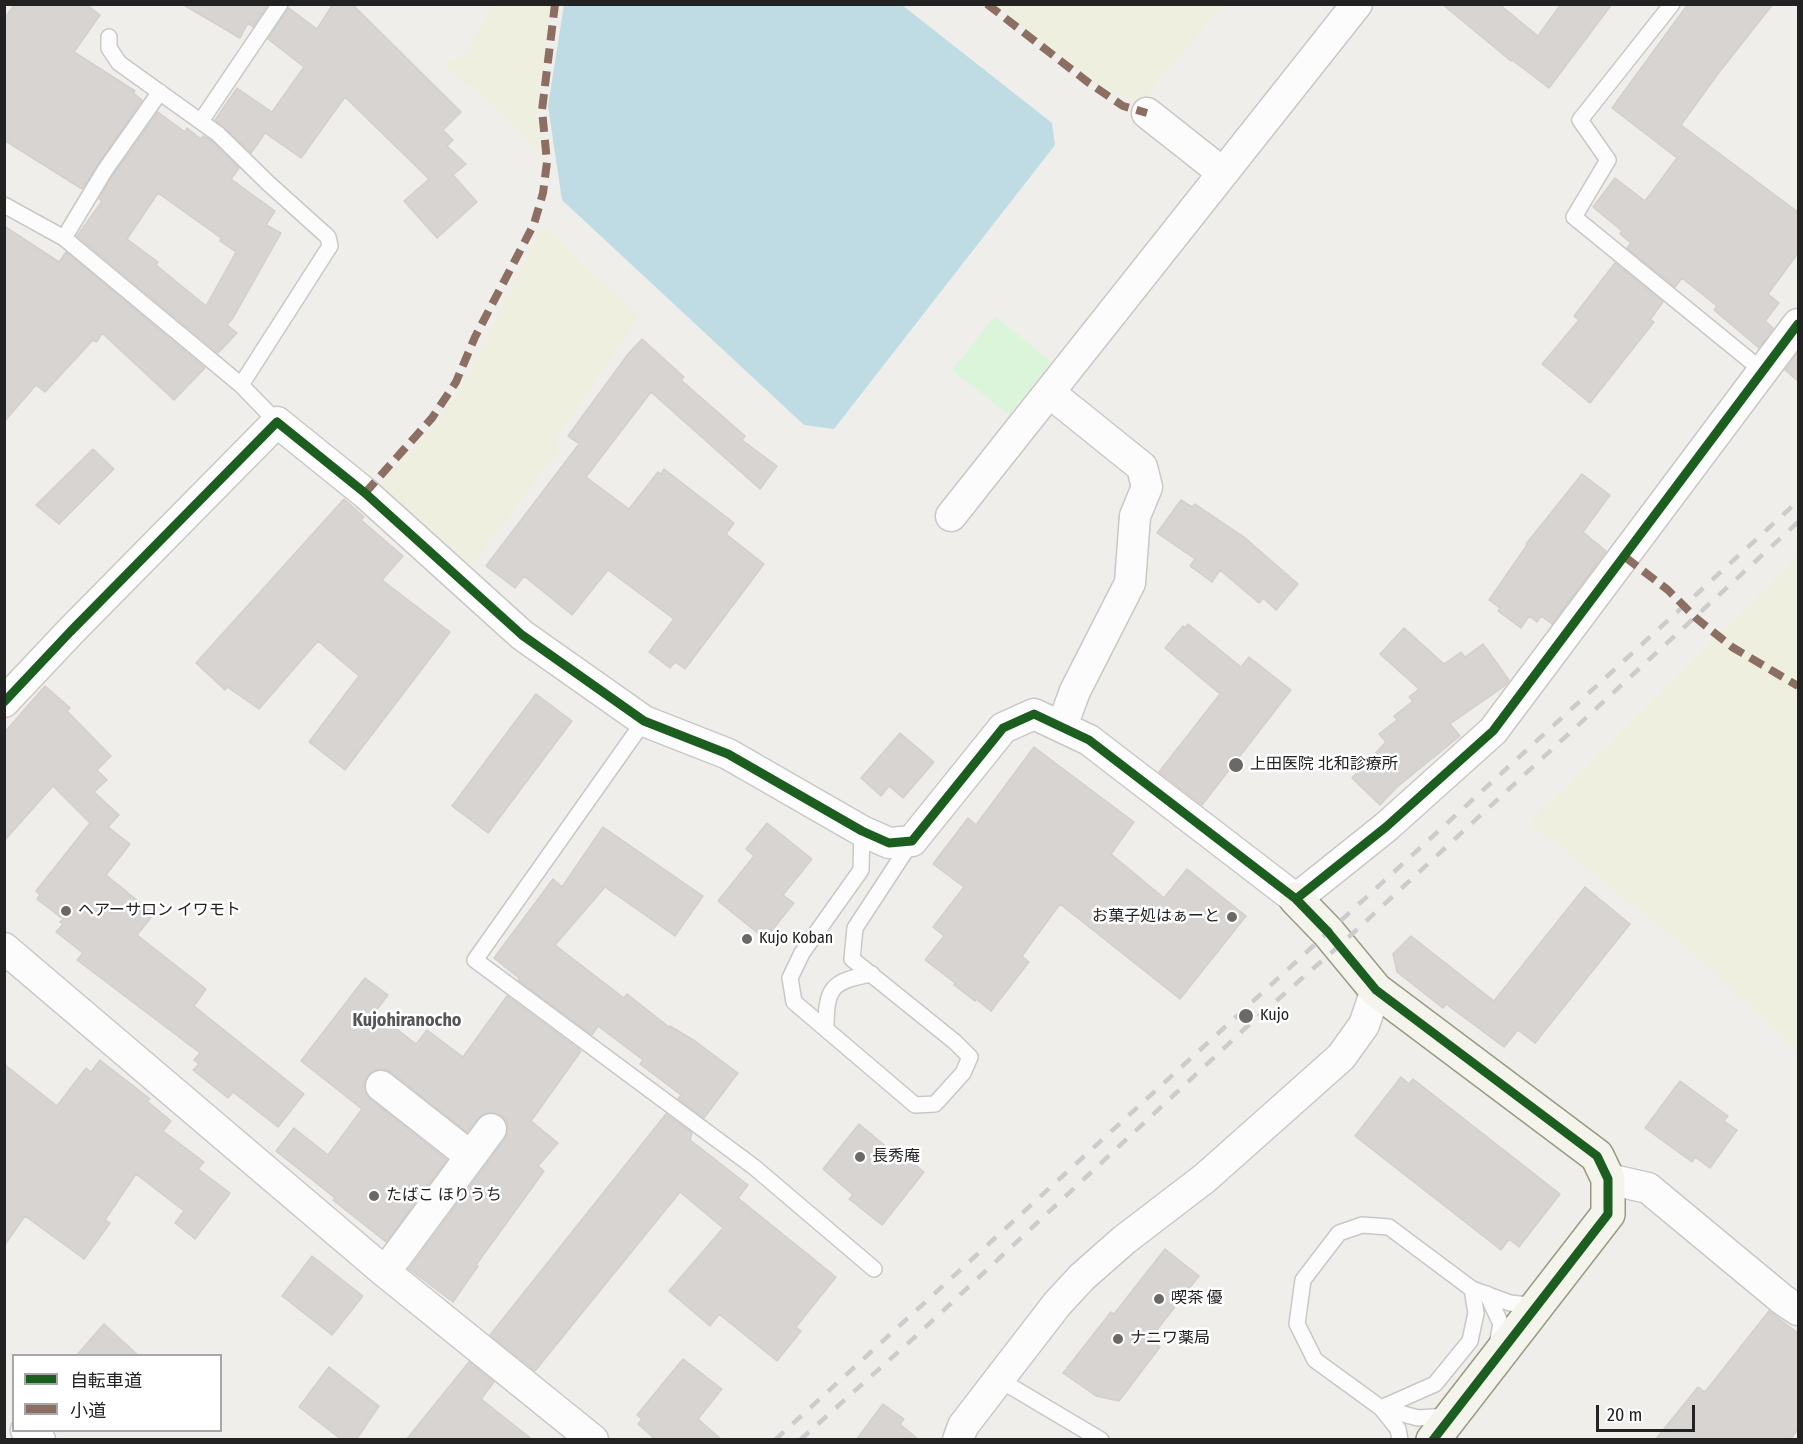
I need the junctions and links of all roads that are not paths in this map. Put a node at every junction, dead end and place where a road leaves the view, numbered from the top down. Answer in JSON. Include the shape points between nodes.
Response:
{"nodes":[{"id":1,"x":280,"y":4,"type":"edge"},
{"id":2,"x":1357,"y":4,"type":"edge"},
{"id":3,"x":1672,"y":4,"type":"edge"},
{"id":4,"x":109,"y":37,"type":"dead end"},
{"id":5,"x":160,"y":92,"type":"junction"},
{"id":6,"x":1147,"y":113,"type":"dead end"},
{"id":7,"x":201,"y":121,"type":"junction"},
{"id":8,"x":1223,"y":173,"type":"junction"},
{"id":9,"x":4,"y":206,"type":"edge"},
{"id":10,"x":64,"y":238,"type":"junction"},
{"id":11,"x":1798,"y":324,"type":"edge"},
{"id":12,"x":1764,"y":372,"type":"junction"},
{"id":13,"x":241,"y":385,"type":"junction"},
{"id":14,"x":1050,"y":393,"type":"junction"},
{"id":15,"x":277,"y":422,"type":"junction"},
{"id":16,"x":951,"y":516,"type":"dead end"},
{"id":17,"x":4,"y":702,"type":"edge"},
{"id":18,"x":644,"y":721,"type":"junction"},
{"id":19,"x":1062,"y":726,"type":"junction"},
{"id":20,"x":862,"y":831,"type":"junction"},
{"id":21,"x":912,"y":841,"type":"junction"},
{"id":22,"x":1296,"y":899,"type":"junction"},
{"id":23,"x":4,"y":948,"type":"edge"},
{"id":24,"x":872,"y":974,"type":"junction"},
{"id":25,"x":1376,"y":990,"type":"junction"},
{"id":26,"x":826,"y":1029,"type":"junction"},
{"id":27,"x":381,"y":1086,"type":"dead end"},
{"id":28,"x":491,"y":1129,"type":"dead end"},
{"id":29,"x":470,"y":1156,"type":"junction"},
{"id":30,"x":1608,"y":1179,"type":"junction"},
{"id":31,"x":874,"y":1269,"type":"dead end"},
{"id":32,"x":385,"y":1272,"type":"junction"},
{"id":33,"x":1472,"y":1289,"type":"junction"},
{"id":34,"x":1487,"y":1294,"type":"junction"},
{"id":35,"x":1537,"y":1306,"type":"junction"},
{"id":36,"x":1798,"y":1310,"type":"edge"},
{"id":37,"x":1495,"y":1359,"type":"junction"},
{"id":38,"x":1000,"y":1380,"type":"junction"},
{"id":39,"x":1458,"y":1406,"type":"junction"},
{"id":40,"x":1382,"y":1408,"type":"junction"},
{"id":41,"x":593,"y":1440,"type":"edge"},
{"id":42,"x":958,"y":1440,"type":"edge"},
{"id":43,"x":1101,"y":1440,"type":"edge"},
{"id":44,"x":1400,"y":1440,"type":"edge"},
{"id":45,"x":1433,"y":1440,"type":"edge"}],
"edges":[{"from":1,"to":7,"type":"lane"},
{"from":2,"to":8,"type":"street"},
{"from":3,"to":12,"type":"lane","via":[[1580,120],[1608,160],[1574,217]]},
{"from":4,"to":5,"type":"lane","via":[[109,48],[119,63]]},
{"from":5,"to":7,"type":"lane"},
{"from":5,"to":10,"type":"lane","via":[[105,170]]},
{"from":6,"to":8,"type":"street"},
{"from":7,"to":13,"type":"lane","via":[[328,237],[330,246]]},
{"from":8,"to":14,"type":"street"},
{"from":9,"to":10,"type":"lane"},
{"from":10,"to":13,"type":"lane"},
{"from":11,"to":12,"type":"street"},
{"from":12,"to":22,"type":"street","via":[[1493,731],[1386,827]]},
{"from":13,"to":15,"type":"lane"},
{"from":14,"to":16,"type":"street"},
{"from":14,"to":19,"type":"street","via":[[1142,467],[1147,487],[1135,516],[1130,583],[1075,691]]},
{"from":15,"to":17,"type":"street"},
{"from":15,"to":18,"type":"street","via":[[365,493],[522,635]]},
{"from":18,"to":20,"type":"street","via":[[728,754]]},
{"from":18,"to":31,"type":"lane","via":[[475,960],[754,1167]]},
{"from":19,"to":21,"type":"street","via":[[1034,714],[1003,728]]},
{"from":19,"to":22,"type":"street","via":[[1089,740]]},
{"from":20,"to":21,"type":"street","via":[[889,843]]},
{"from":20,"to":26,"type":"lane","via":[[861,870],[802,952],[790,978],[794,1002]]},
{"from":21,"to":24,"type":"lane","via":[[855,928],[852,959]]},
{"from":22,"to":25,"type":"street"},
{"from":23,"to":32,"type":"street"},
{"from":24,"to":26,"type":"lane","via":[[848,978],[835,986],[826,1003]]},
{"from":24,"to":26,"type":"lane","via":[[970,1057],[963,1073],[935,1104],[915,1105]]},
{"from":25,"to":30,"type":"street","via":[[1596,1156]]},
{"from":25,"to":38,"type":"street","via":[[1364,1024],[1341,1057],[1205,1178],[1082,1277]]},
{"from":27,"to":29,"type":"street"},
{"from":28,"to":29,"type":"street"},
{"from":29,"to":32,"type":"street"},
{"from":30,"to":35,"type":"street","via":[[1608,1214]]},
{"from":30,"to":36,"type":"street","via":[[1648,1188]]},
{"from":32,"to":41,"type":"street"},
{"from":33,"to":34,"type":"lane"},
{"from":33,"to":40,"type":"lane","via":[[1476,1313],[1470,1341],[1435,1384]]},
{"from":33,"to":40,"type":"lane","via":[[1389,1227],[1362,1225],[1339,1233],[1303,1280],[1297,1324],[1315,1360]]},
{"from":34,"to":35,"type":"lane","via":[[1509,1303]]},
{"from":34,"to":37,"type":"lane","via":[[1501,1324]]},
{"from":35,"to":37,"type":"street"},
{"from":37,"to":39,"type":"street"},
{"from":38,"to":42,"type":"street","via":[[963,1426]]},
{"from":38,"to":43,"type":"lane"},
{"from":39,"to":40,"type":"lane","via":[[1445,1417],[1418,1418]]},
{"from":39,"to":45,"type":"street"},
{"from":40,"to":44,"type":"lane","via":[[1398,1429]]}]}
